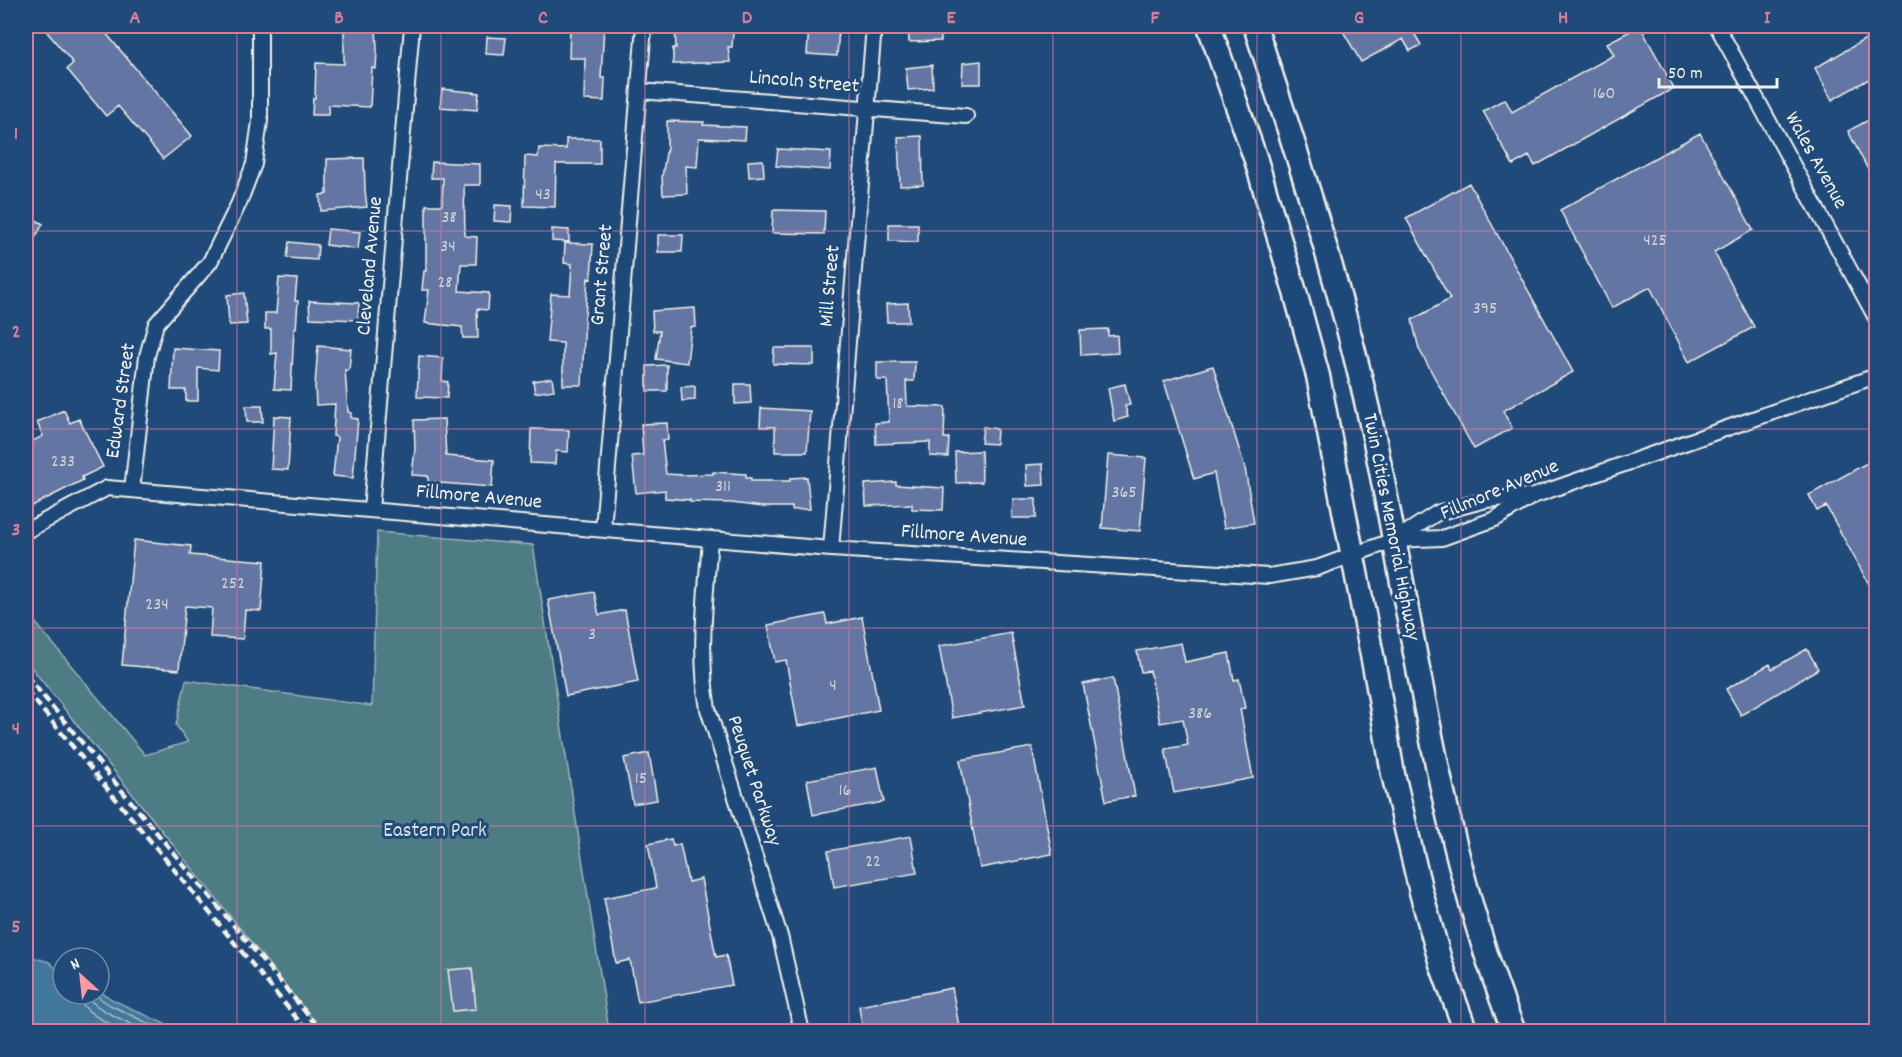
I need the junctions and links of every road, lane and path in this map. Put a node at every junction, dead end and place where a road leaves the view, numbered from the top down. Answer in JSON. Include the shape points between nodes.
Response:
{"nodes":[{"id":1,"x":259,"y":26,"type":"edge"},
{"id":2,"x":412,"y":26,"type":"edge"},
{"id":3,"x":644,"y":26,"type":"edge"},
{"id":4,"x":874,"y":26,"type":"edge"},
{"id":5,"x":1209,"y":26,"type":"edge"},
{"id":6,"x":1255,"y":26,"type":"edge"},
{"id":7,"x":1717,"y":26,"type":"edge"},
{"id":8,"x":639,"y":91,"type":"junction"},
{"id":9,"x":867,"y":109,"type":"junction"},
{"id":10,"x":966,"y":116,"type":"dead end"},
{"id":11,"x":1876,"y":318,"type":"edge"},
{"id":12,"x":1876,"y":376,"type":"edge"},
{"id":13,"x":132,"y":490,"type":"junction"},
{"id":14,"x":1533,"y":496,"type":"junction"},
{"id":15,"x":371,"y":510,"type":"junction"},
{"id":16,"x":603,"y":529,"type":"junction"},
{"id":17,"x":26,"y":531,"type":"edge"},
{"id":18,"x":711,"y":539,"type":"junction"},
{"id":19,"x":1394,"y":540,"type":"junction"},
{"id":20,"x":831,"y":549,"type":"junction"},
{"id":21,"x":1352,"y":555,"type":"junction"},
{"id":22,"x":802,"y":1032,"type":"edge"},
{"id":23,"x":1466,"y":1032,"type":"edge"},
{"id":24,"x":1514,"y":1032,"type":"edge"}],
"edges":[{"from":1,"to":13,"type":"street","name":"Edward Street","via":[[260,121],[254,164],[210,262],[156,324],[147,356]]},
{"from":2,"to":15,"type":"street","name":"Cleveland Avenue"},
{"from":3,"to":8,"type":"street","name":"Grant Street"},
{"from":4,"to":9,"type":"street","name":"Mill Street"},
{"from":5,"to":21,"type":"main road","name":"Twin Cities Memorial Highway","via":[[1256,160],[1296,292],[1318,376]]},
{"from":6,"to":19,"type":"main road","name":"Twin Cities Memorial Highway","via":[[1342,302]]},
{"from":7,"to":11,"type":"street","name":"Wales Avenue"},
{"from":8,"to":9,"type":"street","name":"Lincoln Street"},
{"from":8,"to":16,"type":"street","name":"Grant Street"},
{"from":9,"to":10,"type":"street","name":"Lincoln Street"},
{"from":9,"to":20,"type":"street","name":"Mill Street"},
{"from":12,"to":14,"type":"street","name":"Fillmore Avenue"},
{"from":13,"to":15,"type":"street","name":"Fillmore Avenue"},
{"from":13,"to":17,"type":"street","name":"Fillmore Avenue","via":[[106,488]]},
{"from":14,"to":19,"type":"street","via":[[1486,500],[1437,513]]},
{"from":14,"to":19,"type":"street","name":"Fillmore Avenue","via":[[1495,519],[1442,538]]},
{"from":15,"to":16,"type":"street","name":"Fillmore Avenue"},
{"from":16,"to":18,"type":"street","name":"Fillmore Avenue"},
{"from":18,"to":20,"type":"street","name":"Fillmore Avenue"},
{"from":18,"to":22,"type":"street","name":"Peuquet Parkway","via":[[703,682],[780,936]]},
{"from":19,"to":21,"type":"street","name":"Fillmore Avenue"},
{"from":19,"to":24,"type":"main road","name":"Twin Cities Memorial Highway","via":[[1436,766],[1475,922]]},
{"from":20,"to":21,"type":"street","name":"Fillmore Avenue","via":[[1269,576],[1317,568]]},
{"from":21,"to":23,"type":"main road","name":"Twin Cities Memorial Highway","via":[[1393,774],[1421,892]]}]}
